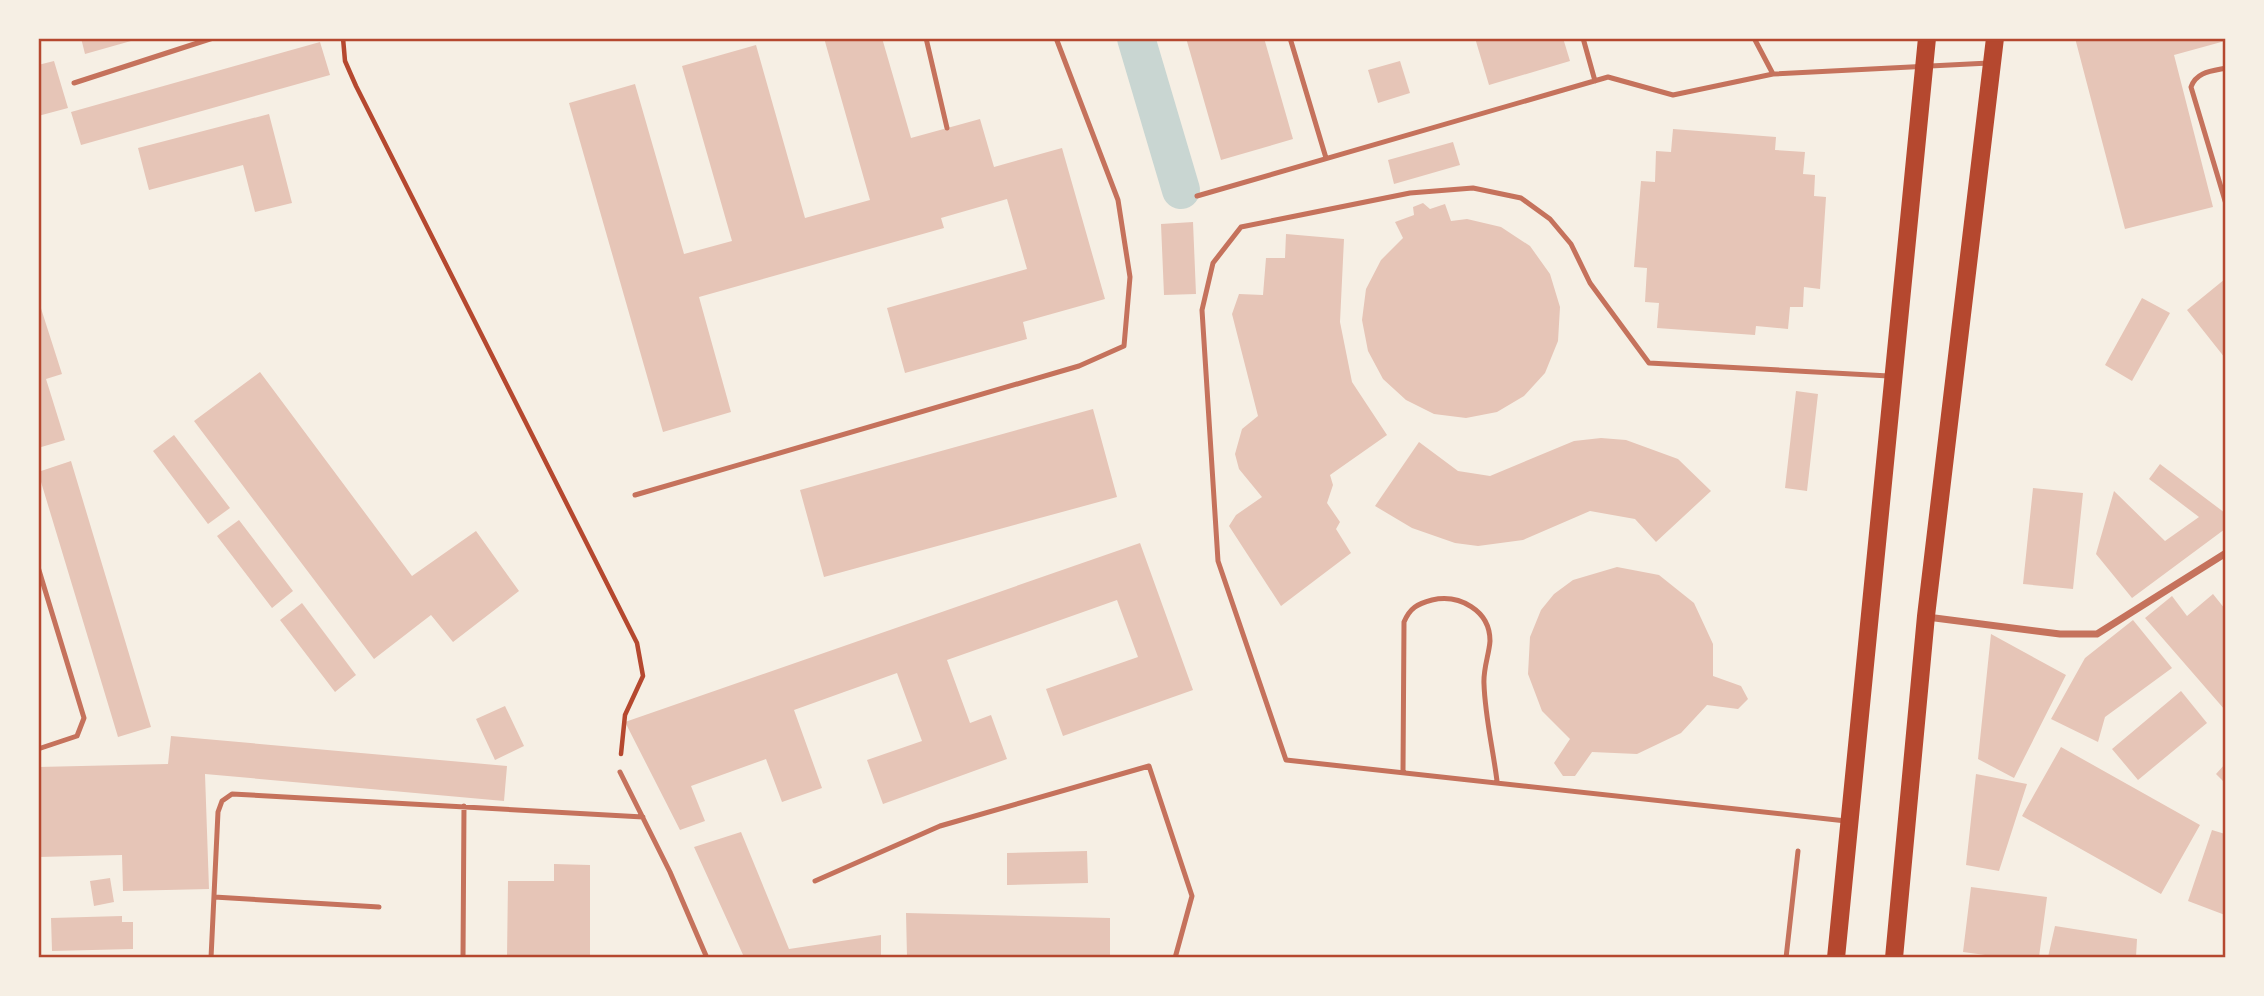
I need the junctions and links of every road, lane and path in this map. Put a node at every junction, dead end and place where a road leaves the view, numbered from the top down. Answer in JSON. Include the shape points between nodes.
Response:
{"nodes":[{"id":1,"x":213,"y":38,"type":"edge"},
{"id":2,"x":343,"y":38,"type":"edge"},
{"id":3,"x":926,"y":38,"type":"edge"},
{"id":4,"x":1056,"y":38,"type":"edge"},
{"id":5,"x":1290,"y":38,"type":"edge"},
{"id":6,"x":1583,"y":38,"type":"edge"},
{"id":7,"x":1755,"y":38,"type":"edge"},
{"id":8,"x":1927,"y":38,"type":"edge"},
{"id":9,"x":1995,"y":38,"type":"edge"},
{"id":10,"x":1992,"y":63,"type":"junction"},
{"id":11,"x":1924,"y":64,"type":"junction"},
{"id":12,"x":2225,"y":68,"type":"edge"},
{"id":13,"x":1773,"y":74,"type":"junction"},
{"id":14,"x":1595,"y":80,"type":"junction"},
{"id":15,"x":74,"y":83,"type":"dead end"},
{"id":16,"x":947,"y":128,"type":"dead end"},
{"id":17,"x":1326,"y":158,"type":"junction"},
{"id":18,"x":1197,"y":196,"type":"dead end"},
{"id":19,"x":2225,"y":204,"type":"edge"},
{"id":20,"x":1893,"y":376,"type":"junction"},
{"id":21,"x":635,"y":495,"type":"dead end"},
{"id":22,"x":2225,"y":553,"type":"edge"},
{"id":23,"x":38,"y":567,"type":"edge"},
{"id":24,"x":1926,"y":616,"type":"junction"},
{"id":25,"x":38,"y":748,"type":"edge"},
{"id":26,"x":620,"y":772,"type":"joint"},
{"id":27,"x":1404,"y":772,"type":"junction"},
{"id":28,"x":1497,"y":781,"type":"junction"},
{"id":29,"x":464,"y":807,"type":"junction"},
{"id":30,"x":643,"y":817,"type":"junction"},
{"id":31,"x":1849,"y":822,"type":"junction"},
{"id":32,"x":1798,"y":851,"type":"dead end"},
{"id":33,"x":815,"y":881,"type":"dead end"},
{"id":34,"x":214,"y":897,"type":"junction"},
{"id":35,"x":379,"y":907,"type":"dead end"},
{"id":36,"x":211,"y":957,"type":"edge"},
{"id":37,"x":463,"y":957,"type":"edge"},
{"id":38,"x":707,"y":957,"type":"edge"},
{"id":39,"x":1175,"y":957,"type":"edge"},
{"id":40,"x":1786,"y":957,"type":"edge"},
{"id":41,"x":1836,"y":957,"type":"edge"},
{"id":42,"x":1894,"y":957,"type":"edge"}],
"edges":[{"from":1,"to":15,"type":"lane"},
{"from":2,"to":26,"type":"path","via":[[345,61],[356,86],[637,643],[643,676],[625,715]]},
{"from":3,"to":16,"type":"lane"},
{"from":4,"to":21,"type":"lane","via":[[1118,200],[1130,277],[1124,346],[1079,366]]},
{"from":5,"to":17,"type":"lane"},
{"from":6,"to":14,"type":"lane"},
{"from":7,"to":13,"type":"lane"},
{"from":8,"to":11,"type":"main road"},
{"from":9,"to":10,"type":"main road"},
{"from":10,"to":11,"type":"lane"},
{"from":10,"to":24,"type":"main road"},
{"from":11,"to":13,"type":"lane"},
{"from":11,"to":20,"type":"main road"},
{"from":12,"to":19,"type":"lane","via":[[2193,79],[2191,87]]},
{"from":13,"to":14,"type":"lane","via":[[1673,95],[1608,77]]},
{"from":14,"to":17,"type":"lane"},
{"from":17,"to":18,"type":"lane"},
{"from":20,"to":27,"type":"lane","via":[[1649,363],[1590,282],[1571,244],[1550,219],[1521,198],[1473,188],[1410,193],[1241,227],[1213,263],[1202,310],[1218,561],[1286,760]]},
{"from":20,"to":31,"type":"main road"},
{"from":22,"to":24,"type":"street","via":[[2097,634],[2060,634]]},
{"from":23,"to":25,"type":"lane","via":[[84,718],[77,736]]},
{"from":24,"to":42,"type":"main road"},
{"from":26,"to":30,"type":"lane"},
{"from":27,"to":28,"type":"lane"},
{"from":27,"to":28,"type":"lane","via":[[1404,622],[1412,608],[1448,599],[1472,606],[1484,619],[1490,639],[1483,682]]},
{"from":28,"to":31,"type":"lane"},
{"from":29,"to":30,"type":"lane"},
{"from":29,"to":34,"type":"lane","via":[[232,794],[222,801],[218,812]]},
{"from":29,"to":37,"type":"lane"},
{"from":30,"to":38,"type":"lane"},
{"from":31,"to":41,"type":"main road"},
{"from":32,"to":40,"type":"lane"},
{"from":33,"to":39,"type":"lane","via":[[940,826],[1149,766],[1192,896]]},
{"from":34,"to":35,"type":"lane"},
{"from":34,"to":36,"type":"lane"}]}
